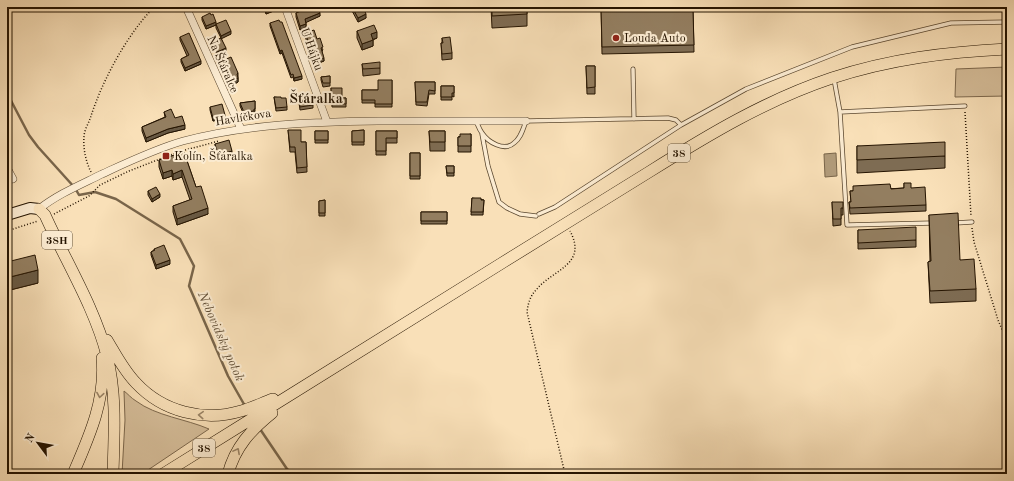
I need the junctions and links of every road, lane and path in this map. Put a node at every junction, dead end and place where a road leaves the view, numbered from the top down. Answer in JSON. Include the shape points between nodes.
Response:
{"nodes":[{"id":1,"x":154,"y":7,"type":"edge"},
{"id":2,"x":186,"y":7,"type":"edge"},
{"id":3,"x":285,"y":7,"type":"edge"},
{"id":4,"x":1007,"y":22,"type":"edge"},
{"id":5,"x":1007,"y":49,"type":"edge"},
{"id":6,"x":632,"y":69,"type":"dead end"},
{"id":7,"x":833,"y":77,"type":"junction"},
{"id":8,"x":965,"y":106,"type":"joint"},
{"id":9,"x":840,"y":112,"type":"junction"},
{"id":10,"x":634,"y":119,"type":"junction"},
{"id":11,"x":476,"y":121,"type":"junction"},
{"id":12,"x":526,"y":121,"type":"junction"},
{"id":13,"x":327,"y":122,"type":"junction"},
{"id":14,"x":681,"y":125,"type":"junction"},
{"id":15,"x":241,"y":129,"type":"junction"},
{"id":16,"x":481,"y":132,"type":"junction"},
{"id":17,"x":224,"y":140,"type":"edge"},
{"id":18,"x":7,"y":168,"type":"edge"},
{"id":19,"x":94,"y":178,"type":"junction"},
{"id":20,"x":13,"y":179,"type":"dead end"},
{"id":21,"x":42,"y":213,"type":"junction"},
{"id":22,"x":7,"y":215,"type":"edge"},
{"id":23,"x":972,"y":222,"type":"junction"},
{"id":24,"x":566,"y":223,"type":"junction"},
{"id":25,"x":940,"y":223,"type":"edge"},
{"id":26,"x":948,"y":223,"type":"edge"},
{"id":27,"x":7,"y":231,"type":"edge"},
{"id":28,"x":99,"y":328,"type":"junction"},
{"id":29,"x":1007,"y":341,"type":"edge"},
{"id":30,"x":312,"y":381,"type":"junction"},
{"id":31,"x":260,"y":413,"type":"junction"},
{"id":32,"x":248,"y":426,"type":"junction"},
{"id":33,"x":72,"y":474,"type":"edge"},
{"id":34,"x":113,"y":474,"type":"edge"},
{"id":35,"x":163,"y":474,"type":"edge"},
{"id":36,"x":228,"y":474,"type":"edge"},
{"id":37,"x":565,"y":474,"type":"edge"}],
"edges":[{"from":1,"to":19,"type":"path","via":[[123,49],[92,113],[84,142],[88,166]]},
{"from":2,"to":15,"type":"street","name":"Na Šťáralce"},
{"from":3,"to":13,"type":"street","name":"U Hájku"},
{"from":4,"to":14,"type":"lane","via":[[951,23],[852,47],[746,89]]},
{"from":5,"to":7,"type":"main road","number":"38","via":[[925,56],[872,66]]},
{"from":6,"to":10,"type":"lane"},
{"from":7,"to":9,"type":"lane"},
{"from":7,"to":24,"type":"main road","number":"38","via":[[742,116]]},
{"from":8,"to":9,"type":"lane"},
{"from":8,"to":23,"type":"path"},
{"from":9,"to":25,"type":"lane","via":[[847,225]]},
{"from":10,"to":12,"type":"lane"},
{"from":10,"to":14,"type":"lane","via":[[668,118],[676,120]]},
{"from":11,"to":12,"type":"street","name":"Havlíčkova"},
{"from":11,"to":13,"type":"street","name":"Havlíčkova"},
{"from":11,"to":16,"type":"lane"},
{"from":12,"to":16,"type":"lane","via":[[520,136],[509,146],[495,144]]},
{"from":13,"to":15,"type":"street","name":"Havlíčkova"},
{"from":14,"to":16,"type":"lane","via":[[555,207],[538,215],[520,214],[499,202]]},
{"from":15,"to":19,"type":"street","name":"Havlíčkova","via":[[182,142]]},
{"from":17,"to":21,"type":"path","via":[[166,156],[100,185],[89,196]]},
{"from":18,"to":20,"type":"street"},
{"from":19,"to":21,"type":"street","name":"Havlíčkova","via":[[51,199]]},
{"from":21,"to":22,"type":"street","via":[[30,208]]},
{"from":21,"to":27,"type":"path","via":[[35,223]]},
{"from":21,"to":28,"type":"main road","number":"38H"},
{"from":23,"to":26,"type":"lane"},
{"from":23,"to":29,"type":"path","via":[[976,249]]},
{"from":24,"to":30,"type":"main road","number":"38"},
{"from":24,"to":37,"type":"path","via":[[574,240],[575,251],[572,258],[536,290],[528,304]]},
{"from":31,"to":28,"type":"main road","one_way":true,"via":[[195,414],[181,412],[155,400],[130,376]]},
{"from":28,"to":33,"type":"main road","one_way":true,"via":[[103,368],[102,390],[89,435]]},
{"from":28,"to":34,"type":"main road","via":[[112,382],[115,422]]},
{"from":30,"to":31,"type":"main road"},
{"from":30,"to":31,"type":"main road"},
{"from":31,"to":32,"type":"main road","number":"38"},
{"from":32,"to":35,"type":"main road","number":"38"},
{"from":36,"to":32,"type":"main road","one_way":true}]}
